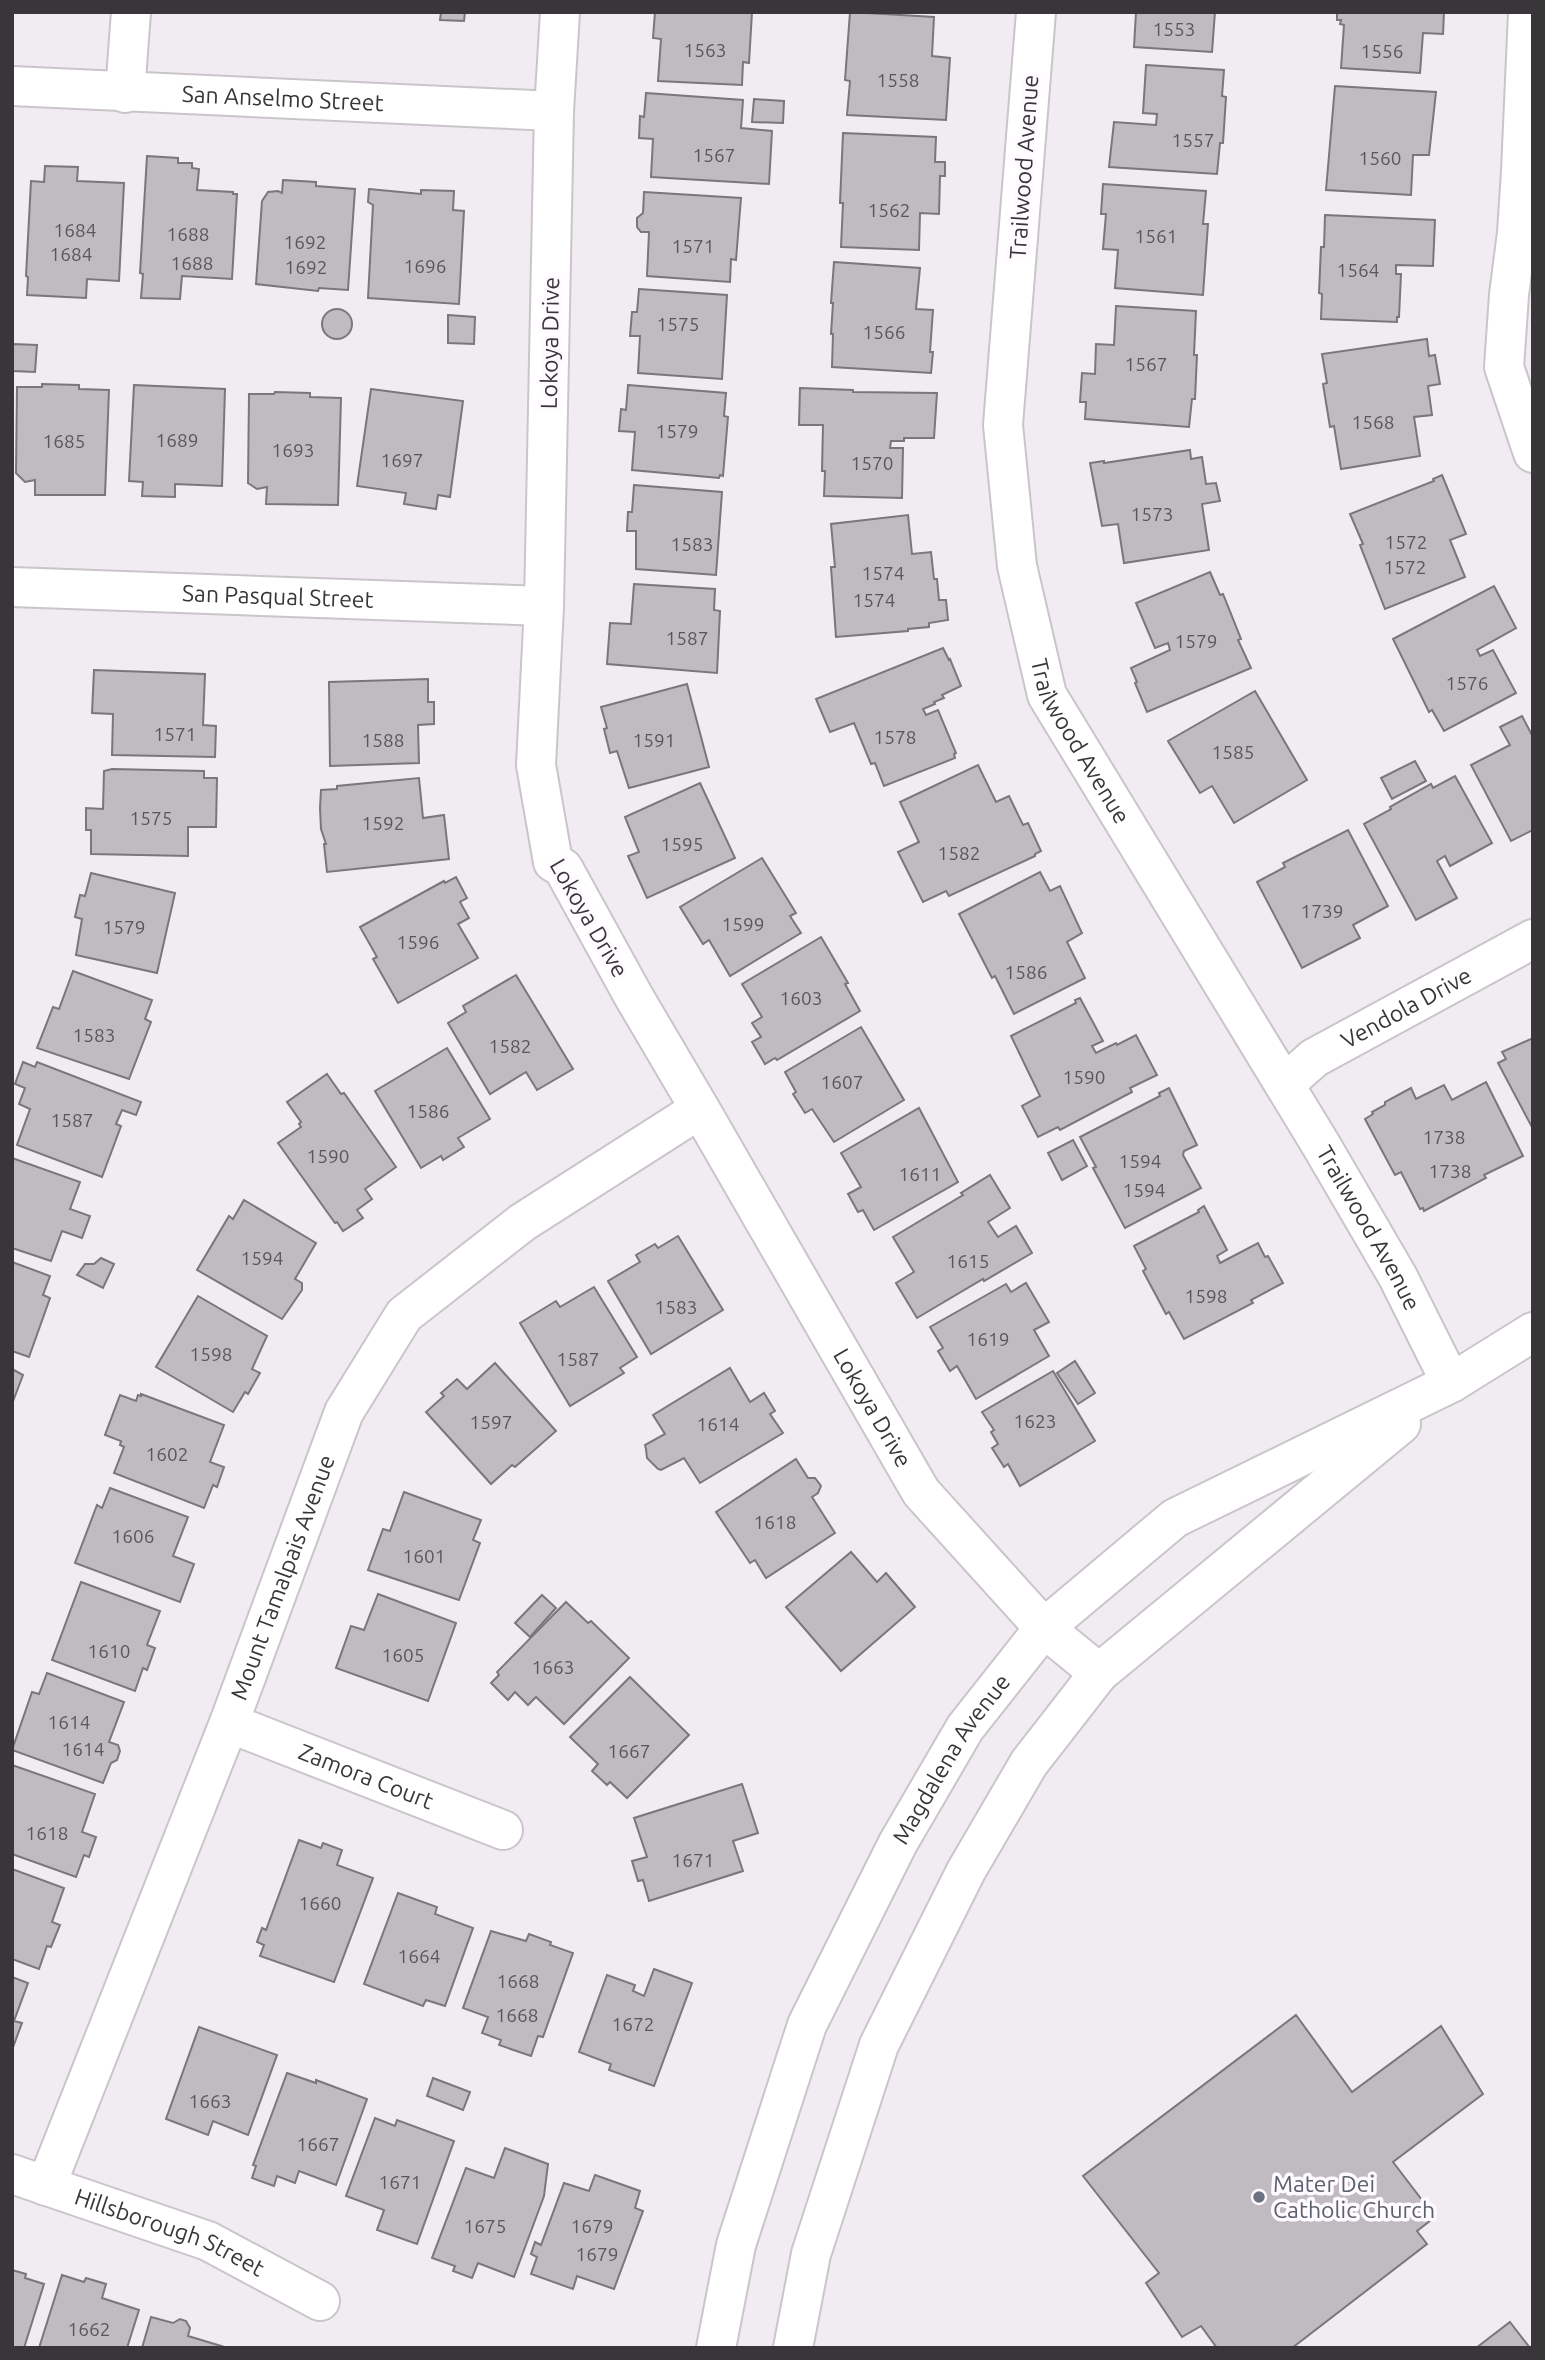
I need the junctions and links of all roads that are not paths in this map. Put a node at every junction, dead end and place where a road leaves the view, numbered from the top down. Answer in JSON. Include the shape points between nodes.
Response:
{"nodes":[{"id":1,"x":131,"y":12,"type":"edge"},
{"id":2,"x":560,"y":12,"type":"edge"},
{"id":3,"x":1036,"y":12,"type":"edge"},
{"id":4,"x":1528,"y":12,"type":"edge"},
{"id":5,"x":12,"y":86,"type":"edge"},
{"id":6,"x":125,"y":93,"type":"junction"},
{"id":7,"x":554,"y":111,"type":"junction"},
{"id":8,"x":1533,"y":453,"type":"edge"},
{"id":9,"x":12,"y":587,"type":"edge"},
{"id":10,"x":544,"y":606,"type":"junction"},
{"id":11,"x":1533,"y":939,"type":"edge"},
{"id":12,"x":1285,"y":1084,"type":"junction"},
{"id":13,"x":700,"y":1109,"type":"junction"},
{"id":14,"x":1533,"y":1332,"type":"edge"},
{"id":15,"x":1451,"y":1383,"type":"junction"},
{"id":16,"x":1044,"y":1628,"type":"junction"},
{"id":17,"x":1099,"y":1673,"type":"junction"},
{"id":18,"x":229,"y":1723,"type":"junction"},
{"id":19,"x":503,"y":1830,"type":"dead end"},
{"id":20,"x":29,"y":2180,"type":"edge"},
{"id":21,"x":320,"y":2301,"type":"dead end"},
{"id":22,"x":716,"y":2348,"type":"edge"},
{"id":23,"x":793,"y":2348,"type":"edge"}],
"edges":[{"from":1,"to":6,"type":"street"},
{"from":2,"to":7,"type":"street","name":"Lokoya Drive"},
{"from":3,"to":12,"type":"street","name":"Trailwood Avenue","via":[[1003,425],[1017,566],[1047,695]]},
{"from":4,"to":8,"type":"street","via":[[1517,233],[1504,367]]},
{"from":5,"to":6,"type":"street","name":"San Anselmo Street"},
{"from":6,"to":7,"type":"street","name":"San Anselmo Street"},
{"from":7,"to":10,"type":"street","name":"Lokoya Drive"},
{"from":9,"to":10,"type":"street","name":"San Pasqual Street"},
{"from":10,"to":13,"type":"street","name":"Lokoya Drive","via":[[536,765],[553,862],[563,868]]},
{"from":11,"to":12,"type":"street","name":"Vendola Drive","via":[[1314,1058]]},
{"from":12,"to":15,"type":"street","name":"Trailwood Avenue","via":[[1398,1277]]},
{"from":13,"to":16,"type":"street","name":"Lokoya Drive","via":[[921,1492]]},
{"from":13,"to":18,"type":"street","name":"Mount Tamalpais Avenue","via":[[523,1223],[404,1315],[344,1412]]},
{"from":14,"to":15,"type":"street","name":"Magdalena Avenue"},
{"from":15,"to":16,"type":"street","name":"Magdalena Avenue","via":[[1175,1518]]},
{"from":15,"to":17,"type":"street","name":"Magdalena Avenue"},
{"from":16,"to":17,"type":"street","name":"Lokoya Drive"},
{"from":16,"to":22,"type":"street","name":"Magdalena Avenue","via":[[965,1728],[898,1843],[807,2025],[736,2245]]},
{"from":17,"to":23,"type":"street","name":"Magdalena Avenue","via":[[1029,1763],[965,1871],[879,2045],[811,2254]]},
{"from":18,"to":19,"type":"street","name":"Zamora Court"},
{"from":18,"to":20,"type":"street","name":"Mount Tamalpais Avenue"},
{"from":20,"to":21,"type":"street","name":"Hillsborough Street","via":[[208,2241]]}]}
